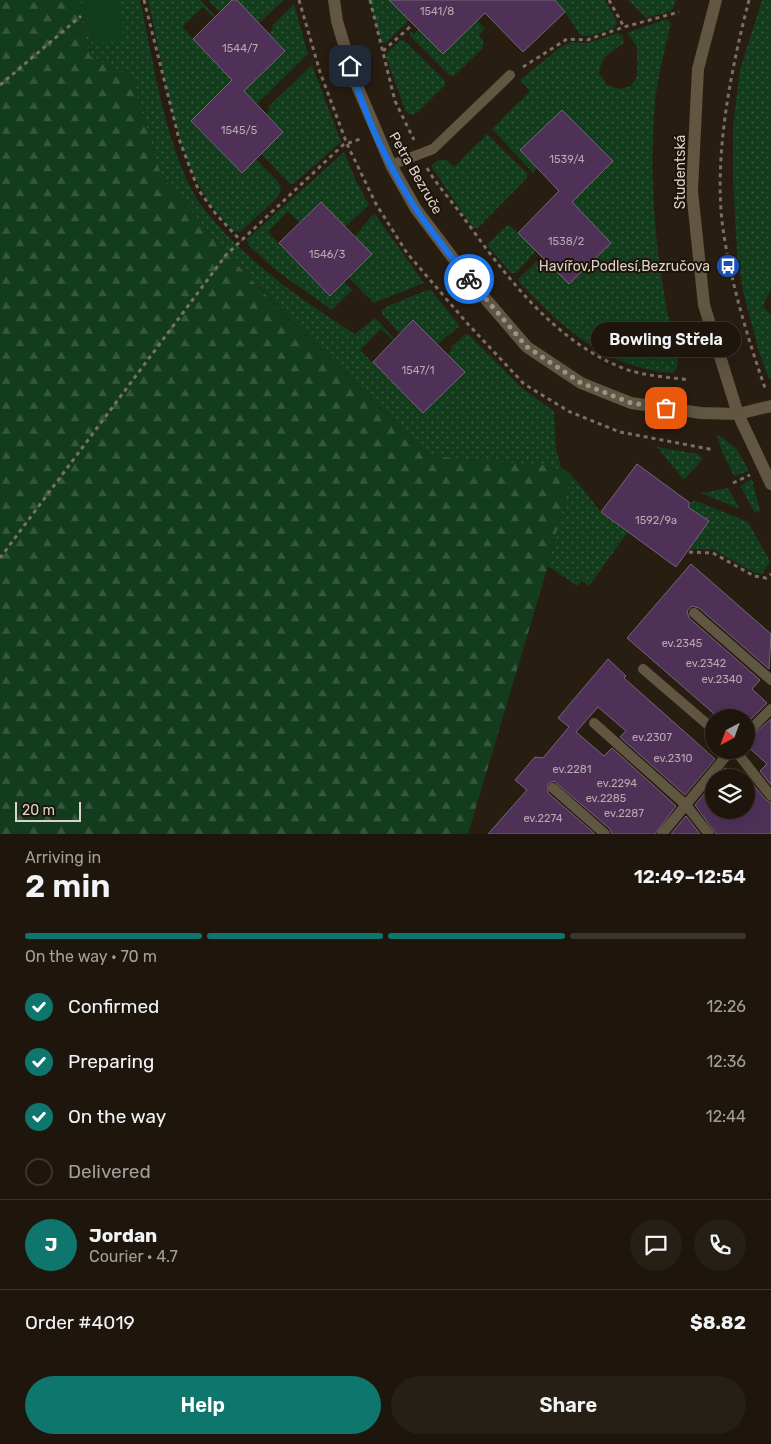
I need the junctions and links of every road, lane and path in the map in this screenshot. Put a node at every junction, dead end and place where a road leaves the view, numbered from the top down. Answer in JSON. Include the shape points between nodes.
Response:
{"nodes":[{"id":1,"x":144,"y":0,"type":"edge"},
{"id":2,"x":334,"y":0,"type":"edge"},
{"id":3,"x":370,"y":0,"type":"edge"},
{"id":4,"x":609,"y":0,"type":"edge"},
{"id":5,"x":716,"y":0,"type":"edge"},
{"id":6,"x":749,"y":0,"type":"edge"},
{"id":7,"x":680,"y":12,"type":"dead end"},
{"id":8,"x":81,"y":16,"type":"dead end"},
{"id":9,"x":412,"y":24,"type":"dead end"},
{"id":10,"x":624,"y":27,"type":"junction"},
{"id":11,"x":383,"y":52,"type":"junction"},
{"id":12,"x":510,"y":75,"type":"joint"},
{"id":13,"x":0,"y":86,"type":"edge"},
{"id":14,"x":376,"y":134,"type":"junction"},
{"id":15,"x":421,"y":154,"type":"junction"},
{"id":16,"x":391,"y":165,"type":"junction"},
{"id":17,"x":241,"y":241,"type":"junction"},
{"id":18,"x":689,"y":380,"type":"dead end"},
{"id":19,"x":771,"y":406,"type":"edge"},
{"id":20,"x":738,"y":414,"type":"junction"},
{"id":21,"x":771,"y":484,"type":"edge"},
{"id":22,"x":689,"y":552,"type":"dead end"},
{"id":23,"x":0,"y":557,"type":"edge"},
{"id":24,"x":771,"y":574,"type":"edge"},
{"id":25,"x":694,"y":613,"type":"dead end"},
{"id":26,"x":643,"y":669,"type":"dead end"},
{"id":27,"x":771,"y":680,"type":"edge"},
{"id":28,"x":771,"y":709,"type":"edge"},
{"id":29,"x":705,"y":722,"type":"edge"},
{"id":30,"x":594,"y":724,"type":"dead end"},
{"id":31,"x":755,"y":725,"type":"edge"},
{"id":32,"x":724,"y":759,"type":"edge"},
{"id":33,"x":742,"y":759,"type":"edge"},
{"id":34,"x":553,"y":788,"type":"dead end"},
{"id":35,"x":771,"y":796,"type":"edge"},
{"id":36,"x":686,"y":805,"type":"junction"},
{"id":37,"x":605,"y":834,"type":"edge"},
{"id":38,"x":662,"y":834,"type":"edge"},
{"id":39,"x":709,"y":834,"type":"edge"}],
"edges":[{"from":1,"to":17,"type":"path","via":[[179,139],[198,189],[214,213]]},
{"from":2,"to":14,"type":"street","name":"Petra Bezruče","via":[[355,81]]},
{"from":3,"to":11,"type":"path"},
{"from":4,"to":10,"type":"path"},
{"from":5,"to":20,"type":"street","name":"Studentská","via":[[698,70],[692,191],[704,304]]},
{"from":6,"to":19,"type":"path","via":[[734,59],[724,131],[723,228],[741,311]]},
{"from":7,"to":10,"type":"path"},
{"from":8,"to":13,"type":"path"},
{"from":9,"to":11,"type":"path"},
{"from":10,"to":12,"type":"path","via":[[587,40],[567,39]]},
{"from":11,"to":15,"type":"path","via":[[395,101]]},
{"from":12,"to":15,"type":"lane","via":[[433,149]]},
{"from":14,"to":16,"type":"street","name":"Petra Bezruče"},
{"from":14,"to":17,"type":"path","via":[[343,145]]},
{"from":15,"to":16,"type":"lane"},
{"from":15,"to":18,"type":"path","via":[[429,171],[478,239],[521,292],[560,330],[596,355],[626,369]]},
{"from":16,"to":20,"type":"street","name":"Petra Bezruče","via":[[416,209],[471,282],[527,347],[581,383],[631,403],[700,413]]},
{"from":17,"to":23,"type":"path","via":[[226,255]]},
{"from":19,"to":20,"type":"street","name":"Petra Bezruče"},
{"from":20,"to":21,"type":"street","name":"Studentská"},
{"from":22,"to":24,"type":"path","via":[[718,555],[754,576],[766,578]]},
{"from":25,"to":27,"type":"lane"},
{"from":26,"to":29,"type":"lane"},
{"from":28,"to":31,"type":"lane"},
{"from":30,"to":36,"type":"lane"},
{"from":32,"to":36,"type":"lane"},
{"from":33,"to":35,"type":"lane"},
{"from":34,"to":37,"type":"lane"},
{"from":36,"to":38,"type":"lane"},
{"from":36,"to":39,"type":"lane"}]}
